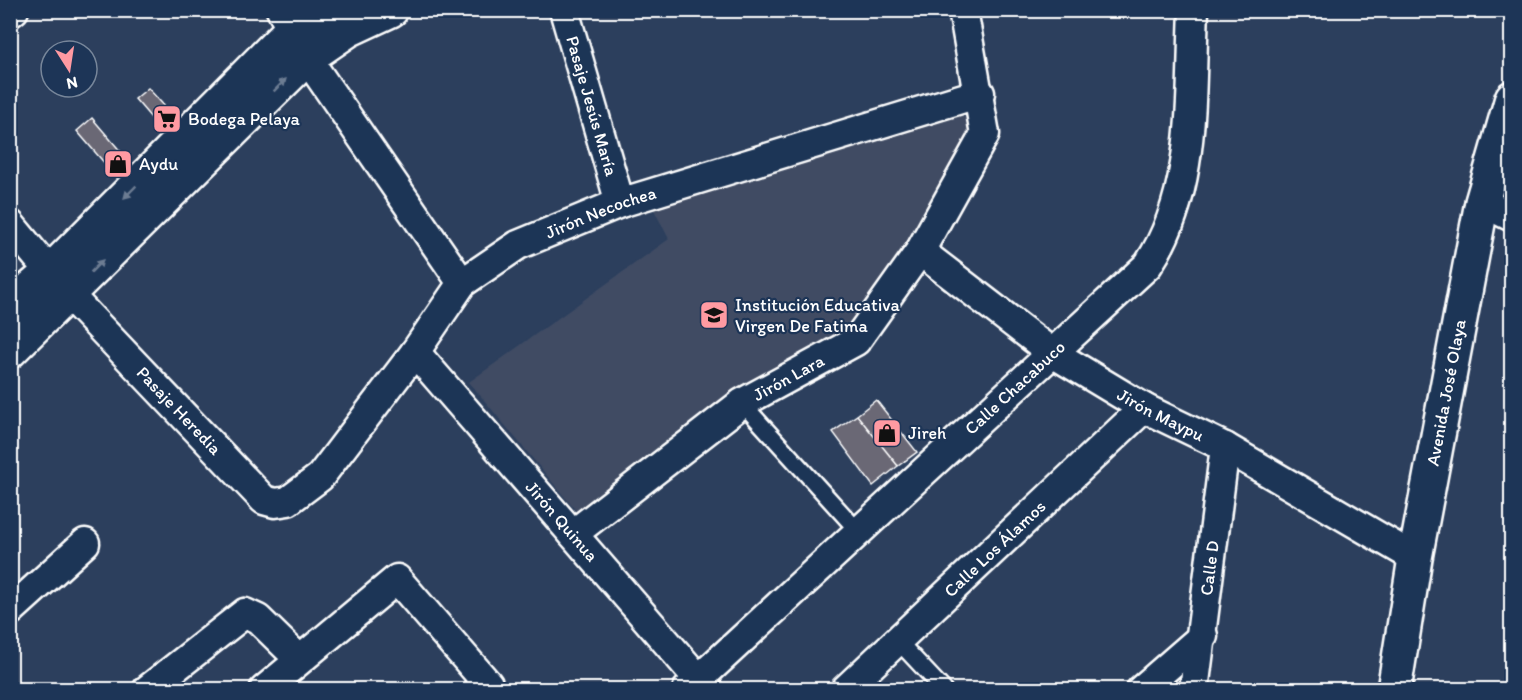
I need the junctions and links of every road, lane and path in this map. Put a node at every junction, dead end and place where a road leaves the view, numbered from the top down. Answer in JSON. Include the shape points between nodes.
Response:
{"nodes":[{"id":1,"x":326,"y":10,"type":"edge"},
{"id":2,"x":391,"y":10,"type":"edge"},
{"id":3,"x":564,"y":10,"type":"edge"},
{"id":4,"x":963,"y":10,"type":"edge"},
{"id":5,"x":1194,"y":10,"type":"edge"},
{"id":6,"x":287,"y":20,"type":"edge"},
{"id":7,"x":307,"y":58,"type":"junction"},
{"id":8,"x":980,"y":93,"type":"junction"},
{"id":9,"x":1512,"y":98,"type":"edge"},
{"id":10,"x":1482,"y":202,"type":"junction"},
{"id":11,"x":620,"y":203,"type":"junction"},
{"id":12,"x":1512,"y":217,"type":"edge"},
{"id":13,"x":10,"y":224,"type":"edge"},
{"id":14,"x":920,"y":250,"type":"junction"},
{"id":15,"x":59,"y":283,"type":"junction"},
{"id":16,"x":462,"y":283,"type":"junction"},
{"id":17,"x":10,"y":306,"type":"edge"},
{"id":18,"x":10,"y":351,"type":"edge"},
{"id":19,"x":415,"y":352,"type":"junction"},
{"id":20,"x":1051,"y":352,"type":"junction"},
{"id":21,"x":742,"y":403,"type":"junction"},
{"id":22,"x":1144,"y":408,"type":"junction"},
{"id":23,"x":1225,"y":447,"type":"junction"},
{"id":24,"x":320,"y":477,"type":"joint"},
{"id":25,"x":858,"y":531,"type":"junction"},
{"id":26,"x":573,"y":534,"type":"junction"},
{"id":27,"x":85,"y":543,"type":"dead end"},
{"id":28,"x":1415,"y":558,"type":"junction"},
{"id":29,"x":10,"y":611,"type":"edge"},
{"id":30,"x":1203,"y":636,"type":"junction"},
{"id":31,"x":897,"y":640,"type":"junction"},
{"id":32,"x":299,"y":659,"type":"junction"},
{"id":33,"x":698,"y":686,"type":"edge"},
{"id":34,"x":485,"y":687,"type":"edge"},
{"id":35,"x":147,"y":690,"type":"edge"},
{"id":36,"x":264,"y":690,"type":"edge"},
{"id":37,"x":845,"y":690,"type":"edge"},
{"id":38,"x":944,"y":690,"type":"edge"},
{"id":39,"x":1141,"y":690,"type":"edge"},
{"id":40,"x":1194,"y":690,"type":"edge"},
{"id":41,"x":1394,"y":690,"type":"edge"}],
"edges":[{"from":1,"to":6,"type":"street"},
{"from":2,"to":7,"type":"street","via":[[348,30]]},
{"from":3,"to":11,"type":"street","name":"Pasaje Jesús María"},
{"from":4,"to":8,"type":"street","name":"Jirón Lara"},
{"from":5,"to":20,"type":"street","name":"Calle Chacabuco","via":[[1188,150],[1177,203],[1164,240],[1148,265]]},
{"from":6,"to":7,"type":"street"},
{"from":6,"to":15,"type":"street","one_way":true},
{"from":15,"to":7,"type":"street","one_way":true},
{"from":7,"to":16,"type":"street"},
{"from":8,"to":11,"type":"street","name":"Jirón Necochea"},
{"from":8,"to":14,"type":"street","name":"Jirón Lara","via":[[986,134]]},
{"from":9,"to":10,"type":"street","name":"Avenida José Olaya"},
{"from":10,"to":12,"type":"street"},
{"from":10,"to":28,"type":"street","name":"Avenida José Olaya"},
{"from":11,"to":16,"type":"street","name":"Jirón Necochea","via":[[518,245]]},
{"from":13,"to":15,"type":"street","name":"Pasaje Heredia"},
{"from":14,"to":20,"type":"street","name":"Jirón Maypu"},
{"from":14,"to":21,"type":"street","name":"Jirón Lara","via":[[856,341]]},
{"from":15,"to":17,"type":"street"},
{"from":15,"to":18,"type":"street"},
{"from":15,"to":24,"type":"street","name":"Pasaje Heredia","via":[[264,500],[288,501]]},
{"from":16,"to":19,"type":"street","name":"Jirón Necochea"},
{"from":19,"to":24,"type":"street","name":"Jirón Necochea"},
{"from":19,"to":26,"type":"street","name":"Jirón Quinua"},
{"from":20,"to":22,"type":"street","name":"Jirón Maypu"},
{"from":20,"to":25,"type":"street","name":"Calle Chacabuco"},
{"from":21,"to":25,"type":"lane"},
{"from":21,"to":26,"type":"street","name":"Jirón Lara"},
{"from":22,"to":23,"type":"street","name":"Jirón Maypu"},
{"from":22,"to":31,"type":"street","name":"Calle Los Álamos"},
{"from":23,"to":28,"type":"street","name":"Jirón Maypu"},
{"from":23,"to":30,"type":"street","name":"Calle D"},
{"from":25,"to":33,"type":"street","name":"Calle Chacabuco"},
{"from":26,"to":33,"type":"street","name":"Jirón Quinua"},
{"from":27,"to":29,"type":"street"},
{"from":28,"to":41,"type":"street","name":"Avenida José Olaya"},
{"from":30,"to":39,"type":"street"},
{"from":30,"to":40,"type":"street","name":"Calle D"},
{"from":31,"to":37,"type":"street","name":"Calle Los Álamos"},
{"from":31,"to":38,"type":"lane"},
{"from":32,"to":34,"type":"street","via":[[397,579]]},
{"from":32,"to":35,"type":"street","via":[[258,619],[245,613]]},
{"from":32,"to":36,"type":"street"}]}
